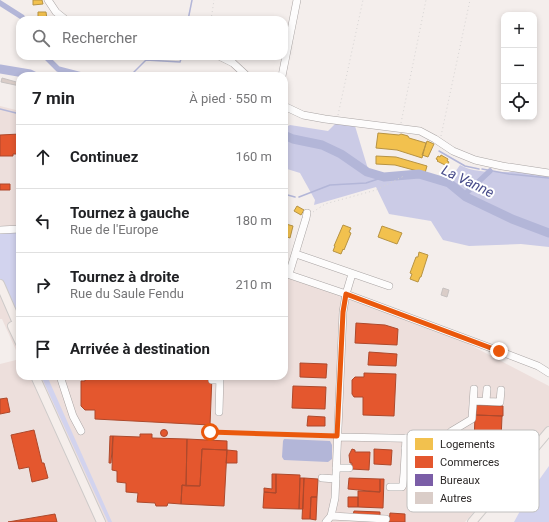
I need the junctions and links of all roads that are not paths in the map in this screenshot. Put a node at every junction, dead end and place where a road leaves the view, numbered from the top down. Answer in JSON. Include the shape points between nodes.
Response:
{"nodes":[{"id":1,"x":48,"y":0,"type":"edge"},
{"id":2,"x":297,"y":0,"type":"edge"},
{"id":3,"x":61,"y":16,"type":"edge"},
{"id":4,"x":288,"y":46,"type":"edge"},
{"id":5,"x":227,"y":60,"type":"edge"},
{"id":6,"x":285,"y":60,"type":"edge"},
{"id":7,"x":243,"y":72,"type":"edge"},
{"id":8,"x":283,"y":72,"type":"edge"},
{"id":9,"x":288,"y":108,"type":"edge"},
{"id":10,"x":549,"y":173,"type":"edge"},
{"id":11,"x":306,"y":215,"type":"road end"},
{"id":12,"x":16,"y":229,"type":"edge"},
{"id":13,"x":0,"y":230,"type":"edge"},
{"id":14,"x":296,"y":254,"type":"junction"},
{"id":15,"x":288,"y":272,"type":"edge"},
{"id":16,"x":288,"y":274,"type":"edge"},
{"id":17,"x":352,"y":274,"type":"junction"},
{"id":18,"x":0,"y":284,"type":"edge"},
{"id":19,"x":389,"y":286,"type":"dead end"},
{"id":20,"x":346,"y":294,"type":"junction"},
{"id":21,"x":0,"y":298,"type":"edge"},
{"id":22,"x":16,"y":321,"type":"edge"},
{"id":23,"x":16,"y":334,"type":"edge"},
{"id":24,"x":549,"y":373,"type":"edge"},
{"id":25,"x":37,"y":380,"type":"edge"},
{"id":26,"x":42,"y":380,"type":"edge"},
{"id":27,"x":61,"y":380,"type":"edge"},
{"id":28,"x":220,"y":380,"type":"edge"},
{"id":29,"x":474,"y":389,"type":"dead end"},
{"id":30,"x":487,"y":389,"type":"dead end"},
{"id":31,"x":501,"y":390,"type":"dead end"},
{"id":32,"x":474,"y":401,"type":"junction"},
{"id":33,"x":486,"y":401,"type":"junction"},
{"id":34,"x":219,"y":412,"type":"dead end"},
{"id":35,"x":454,"y":430,"type":"edge"},
{"id":36,"x":81,"y":431,"type":"dead end"},
{"id":37,"x":549,"y":431,"type":"edge"},
{"id":38,"x":337,"y":436,"type":"junction"},
{"id":39,"x":406,"y":438,"type":"joint"},
{"id":40,"x":539,"y":443,"type":"edge"},
{"id":41,"x":405,"y":448,"type":"joint"},
{"id":42,"x":336,"y":468,"type":"junction"},
{"id":43,"x":349,"y":468,"type":"dead end"},
{"id":44,"x":404,"y":473,"type":"junction"},
{"id":45,"x":407,"y":473,"type":"edge"},
{"id":46,"x":322,"y":478,"type":"dead end"},
{"id":47,"x":336,"y":479,"type":"junction"},
{"id":48,"x":390,"y":486,"type":"dead end"},
{"id":49,"x":480,"y":512,"type":"edge"},
{"id":50,"x":386,"y":519,"type":"dead end"},
{"id":51,"x":330,"y":520,"type":"edge"},
{"id":52,"x":101,"y":522,"type":"edge"},
{"id":53,"x":106,"y":522,"type":"edge"},
{"id":54,"x":340,"y":522,"type":"edge"},
{"id":55,"x":472,"y":522,"type":"edge"}],
"edges":[{"from":1,"to":3,"type":"street"},
{"from":2,"to":4,"type":"street"},
{"from":5,"to":7,"type":"street"},
{"from":6,"to":8,"type":"street"},
{"from":9,"to":10,"type":"street","via":[[303,115],[423,132],[453,151],[475,160]]},
{"from":11,"to":14,"type":"street"},
{"from":12,"to":13,"type":"street"},
{"from":14,"to":15,"type":"street"},
{"from":14,"to":17,"type":"street"},
{"from":16,"to":20,"type":"street"},
{"from":17,"to":19,"type":"street"},
{"from":17,"to":20,"type":"street"},
{"from":18,"to":22,"type":"main road"},
{"from":20,"to":24,"type":"street","via":[[523,360]]},
{"from":20,"to":38,"type":"street"},
{"from":21,"to":23,"type":"main road"},
{"from":25,"to":52,"type":"main road"},
{"from":26,"to":53,"type":"main road"},
{"from":27,"to":36,"type":"street","via":[[73,416]]},
{"from":28,"to":34,"type":"street"},
{"from":29,"to":32,"type":"street"},
{"from":30,"to":33,"type":"street"},
{"from":31,"to":33,"type":"street","via":[[500,402]]},
{"from":32,"to":33,"type":"street"},
{"from":32,"to":35,"type":"street","via":[[472,420]]},
{"from":37,"to":40,"type":"main road"},
{"from":38,"to":39,"type":"street"},
{"from":38,"to":42,"type":"street"},
{"from":39,"to":41,"type":"street"},
{"from":41,"to":44,"type":"street"},
{"from":42,"to":43,"type":"street"},
{"from":42,"to":47,"type":"street"},
{"from":44,"to":45,"type":"street"},
{"from":44,"to":48,"type":"street","via":[[402,487]]},
{"from":46,"to":47,"type":"street"},
{"from":47,"to":51,"type":"street"},
{"from":49,"to":55,"type":"main road"},
{"from":50,"to":51,"type":"street"},
{"from":51,"to":54,"type":"street"}]}
